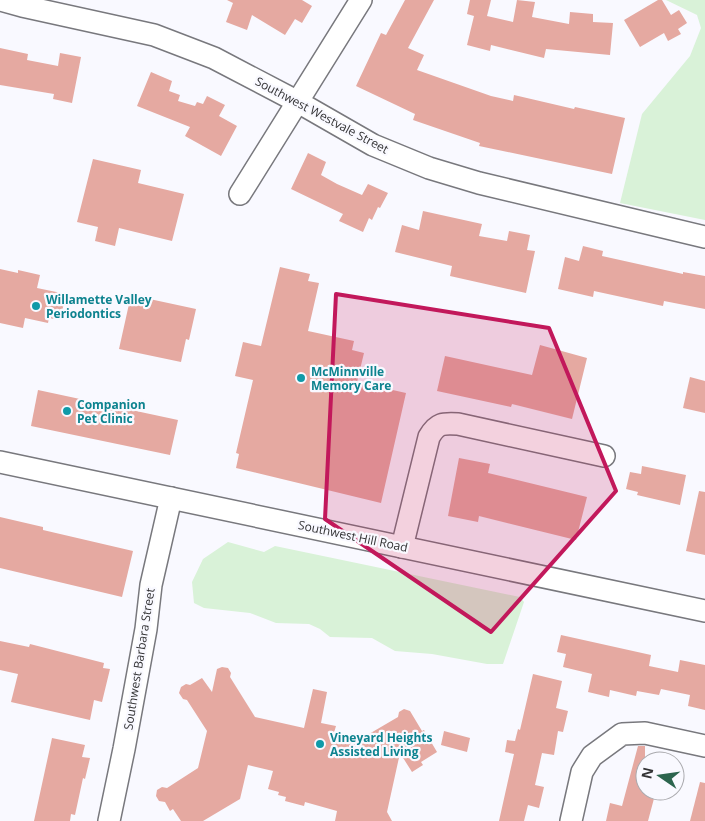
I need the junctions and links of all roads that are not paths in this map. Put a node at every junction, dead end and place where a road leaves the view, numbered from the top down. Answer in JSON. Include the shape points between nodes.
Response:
{"nodes":[{"id":1,"x":1,"y":0,"type":"edge"},
{"id":2,"x":361,"y":0,"type":"edge"},
{"id":3,"x":23,"y":3,"type":"edge"},
{"id":4,"x":298,"y":102,"type":"junction"},
{"id":5,"x":240,"y":194,"type":"dead end"},
{"id":6,"x":705,"y":237,"type":"edge"},
{"id":7,"x":604,"y":456,"type":"dead end"},
{"id":8,"x":0,"y":462,"type":"edge"},
{"id":9,"x":171,"y":498,"type":"junction"},
{"id":10,"x":402,"y":547,"type":"junction"},
{"id":11,"x":705,"y":611,"type":"edge"},
{"id":12,"x":705,"y":746,"type":"edge"},
{"id":13,"x":108,"y":821,"type":"edge"},
{"id":14,"x":571,"y":821,"type":"edge"}],
"edges":[{"from":1,"to":3,"type":"street","name":"Southwest Westvale Street"},
{"from":2,"to":4,"type":"street"},
{"from":3,"to":4,"type":"street","name":"Southwest Westvale Street","via":[[154,35],[214,58]]},
{"from":4,"to":5,"type":"street"},
{"from":4,"to":6,"type":"street","name":"Southwest Westvale Street","via":[[374,145],[429,168],[479,184]]},
{"from":7,"to":10,"type":"street","via":[[444,423],[434,428],[428,437]]},
{"from":8,"to":9,"type":"street","name":"Southwest Hill Road"},
{"from":9,"to":10,"type":"street","name":"Southwest Hill Road"},
{"from":9,"to":13,"type":"street","name":"Southwest Barbara Street","via":[[151,585],[141,657]]},
{"from":10,"to":11,"type":"street","name":"Southwest Hill Road"},
{"from":12,"to":14,"type":"street","via":[[645,733],[622,734],[592,756],[582,772]]}]}
